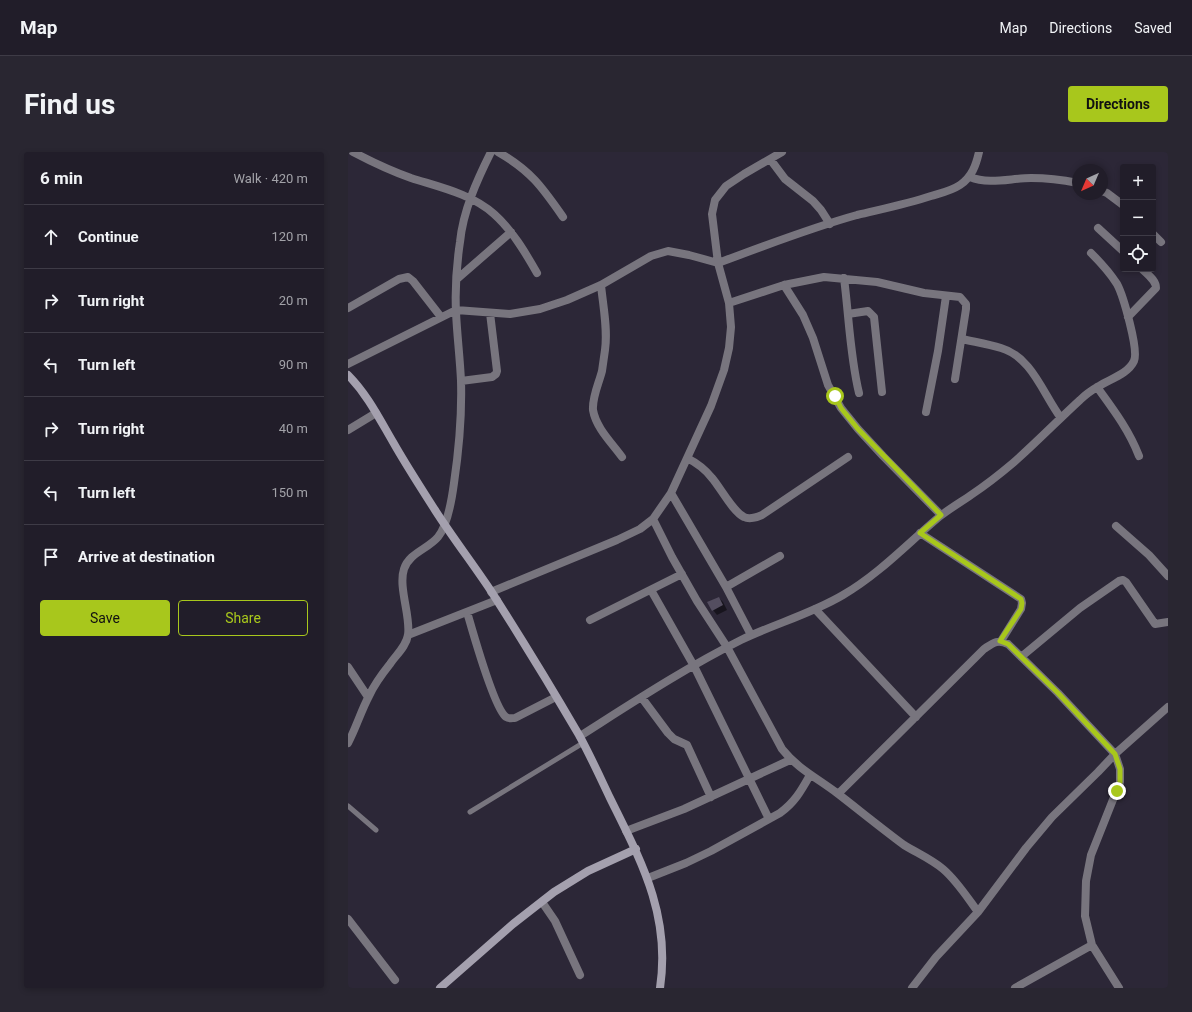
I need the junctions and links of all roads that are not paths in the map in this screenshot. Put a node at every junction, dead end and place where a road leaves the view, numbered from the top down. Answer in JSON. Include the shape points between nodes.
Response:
{"nodes":[{"id":1,"x":352,"y":152,"type":"edge"},
{"id":2,"x":491,"y":152,"type":"edge"},
{"id":3,"x":498,"y":152,"type":"edge"},
{"id":4,"x":782,"y":152,"type":"edge"},
{"id":5,"x":979,"y":152,"type":"edge"},
{"id":6,"x":770,"y":159,"type":"junction"},
{"id":7,"x":970,"y":177,"type":"junction"},
{"id":8,"x":1072,"y":181,"type":"edge"},
{"id":9,"x":1108,"y":194,"type":"edge"},
{"id":10,"x":471,"y":198,"type":"junction"},
{"id":11,"x":1120,"y":204,"type":"edge"},
{"id":12,"x":563,"y":217,"type":"dead end"},
{"id":13,"x":830,"y":224,"type":"junction"},
{"id":14,"x":1098,"y":228,"type":"dead end"},
{"id":15,"x":511,"y":232,"type":"junction"},
{"id":16,"x":1155,"y":236,"type":"edge"},
{"id":17,"x":1161,"y":242,"type":"dead end"},
{"id":18,"x":1120,"y":248,"type":"edge"},
{"id":19,"x":1092,"y":253,"type":"dead end"},
{"id":20,"x":718,"y":263,"type":"junction"},
{"id":21,"x":1145,"y":272,"type":"edge"},
{"id":22,"x":537,"y":273,"type":"dead end"},
{"id":23,"x":844,"y":278,"type":"junction"},
{"id":24,"x":457,"y":279,"type":"junction"},
{"id":25,"x":600,"y":285,"type":"junction"},
{"id":26,"x":784,"y":285,"type":"junction"},
{"id":27,"x":946,"y":296,"type":"junction"},
{"id":28,"x":729,"y":303,"type":"junction"},
{"id":29,"x":348,"y":308,"type":"edge"},
{"id":30,"x":456,"y":310,"type":"junction"},
{"id":31,"x":490,"y":313,"type":"junction"},
{"id":32,"x":848,"y":314,"type":"junction"},
{"id":33,"x":441,"y":317,"type":"junction"},
{"id":34,"x":1128,"y":317,"type":"junction"},
{"id":35,"x":962,"y":339,"type":"junction"},
{"id":36,"x":348,"y":364,"type":"edge"},
{"id":37,"x":348,"y":375,"type":"edge"},
{"id":38,"x":955,"y":379,"type":"dead end"},
{"id":39,"x":461,"y":381,"type":"junction"},
{"id":40,"x":1097,"y":387,"type":"junction"},
{"id":41,"x":882,"y":392,"type":"dead end"},
{"id":42,"x":859,"y":393,"type":"dead end"},
{"id":43,"x":926,"y":412,"type":"dead end"},
{"id":44,"x":376,"y":413,"type":"junction"},
{"id":45,"x":1061,"y":418,"type":"junction"},
{"id":46,"x":348,"y":430,"type":"edge"},
{"id":47,"x":1139,"y":456,"type":"dead end"},
{"id":48,"x":622,"y":457,"type":"dead end"},
{"id":49,"x":687,"y":458,"type":"junction"},
{"id":50,"x":848,"y":458,"type":"dead end"},
{"id":51,"x":671,"y":493,"type":"junction"},
{"id":52,"x":941,"y":515,"type":"junction"},
{"id":53,"x":653,"y":519,"type":"junction"},
{"id":54,"x":445,"y":526,"type":"junction"},
{"id":55,"x":1116,"y":526,"type":"dead end"},
{"id":56,"x":920,"y":533,"type":"junction"},
{"id":57,"x":780,"y":556,"type":"dead end"},
{"id":58,"x":682,"y":574,"type":"junction"},
{"id":59,"x":1168,"y":576,"type":"edge"},
{"id":60,"x":726,"y":587,"type":"junction"},
{"id":61,"x":651,"y":590,"type":"junction"},
{"id":62,"x":492,"y":592,"type":"junction"},
{"id":63,"x":497,"y":600,"type":"junction"},
{"id":64,"x":815,"y":609,"type":"junction"},
{"id":65,"x":467,"y":612,"type":"junction"},
{"id":66,"x":590,"y":620,"type":"dead end"},
{"id":67,"x":1168,"y":622,"type":"edge"},
{"id":68,"x":408,"y":635,"type":"junction"},
{"id":69,"x":751,"y":635,"type":"junction"},
{"id":70,"x":1000,"y":641,"type":"junction"},
{"id":71,"x":727,"y":647,"type":"junction"},
{"id":72,"x":1021,"y":657,"type":"junction"},
{"id":73,"x":694,"y":666,"type":"junction"},
{"id":74,"x":348,"y":667,"type":"edge"},
{"id":75,"x":368,"y":697,"type":"junction"},
{"id":76,"x":556,"y":697,"type":"junction"},
{"id":77,"x":642,"y":698,"type":"junction"},
{"id":78,"x":1168,"y":707,"type":"edge"},
{"id":79,"x":916,"y":717,"type":"junction"},
{"id":80,"x":581,"y":740,"type":"junction"},
{"id":81,"x":348,"y":743,"type":"edge"},
{"id":82,"x":1115,"y":754,"type":"junction"},
{"id":83,"x":790,"y":760,"type":"junction"},
{"id":84,"x":810,"y":775,"type":"junction"},
{"id":85,"x":750,"y":780,"type":"junction"},
{"id":86,"x":838,"y":794,"type":"junction"},
{"id":87,"x":711,"y":797,"type":"junction"},
{"id":88,"x":348,"y":806,"type":"edge"},
{"id":89,"x":470,"y":812,"type":"dead end"},
{"id":90,"x":769,"y":819,"type":"junction"},
{"id":91,"x":376,"y":830,"type":"dead end"},
{"id":92,"x":626,"y":831,"type":"junction"},
{"id":93,"x":636,"y":849,"type":"junction"},
{"id":94,"x":648,"y":878,"type":"junction"},
{"id":95,"x":542,"y":902,"type":"junction"},
{"id":96,"x":978,"y":912,"type":"junction"},
{"id":97,"x":348,"y":919,"type":"edge"},
{"id":98,"x":1092,"y":945,"type":"junction"},
{"id":99,"x":580,"y":975,"type":"dead end"},
{"id":100,"x":395,"y":980,"type":"dead end"},
{"id":101,"x":440,"y":988,"type":"edge"},
{"id":102,"x":660,"y":988,"type":"edge"},
{"id":103,"x":912,"y":988,"type":"edge"},
{"id":104,"x":1015,"y":988,"type":"edge"},
{"id":105,"x":1118,"y":988,"type":"edge"}],
"edges":[{"from":1,"to":10,"type":"street","via":[[377,165]]},
{"from":2,"to":10,"type":"street"},
{"from":3,"to":12,"type":"street","via":[[528,172]]},
{"from":4,"to":6,"type":"street"},
{"from":5,"to":7,"type":"street"},
{"from":6,"to":13,"type":"street","via":[[785,179],[821,210]]},
{"from":6,"to":20,"type":"street","via":[[726,186],[714,200],[712,214]]},
{"from":7,"to":8,"type":"street","via":[[988,181],[1031,178]]},
{"from":7,"to":13,"type":"street","via":[[947,191]]},
{"from":9,"to":11,"type":"street"},
{"from":10,"to":15,"type":"street","via":[[493,213]]},
{"from":10,"to":24,"type":"street","via":[[460,241]]},
{"from":13,"to":20,"type":"street"},
{"from":14,"to":18,"type":"street"},
{"from":15,"to":22,"type":"street"},
{"from":15,"to":24,"type":"street"},
{"from":16,"to":17,"type":"street"},
{"from":19,"to":34,"type":"street","via":[[1118,286]]},
{"from":20,"to":25,"type":"street","via":[[668,251],[651,256]]},
{"from":20,"to":28,"type":"street"},
{"from":21,"to":34,"type":"street","via":[[1153,279],[1156,288]]},
{"from":23,"to":26,"type":"street","via":[[824,277]]},
{"from":23,"to":27,"type":"street"},
{"from":23,"to":32,"type":"street"},
{"from":24,"to":30,"type":"street"},
{"from":25,"to":31,"type":"street","via":[[567,300],[540,308],[510,314]]},
{"from":25,"to":48,"type":"street","via":[[606,327],[605,348],[593,409],[604,433]]},
{"from":26,"to":28,"type":"street"},
{"from":26,"to":52,"type":"street","via":[[803,315],[828,385],[841,408],[882,456]]},
{"from":27,"to":35,"type":"street","via":[[960,297],[966,304]]},
{"from":27,"to":43,"type":"street"},
{"from":28,"to":49,"type":"street","via":[[729,348],[724,370]]},
{"from":29,"to":33,"type":"street","via":[[399,279],[408,277]]},
{"from":30,"to":31,"type":"street"},
{"from":30,"to":33,"type":"street"},
{"from":30,"to":39,"type":"street"},
{"from":31,"to":39,"type":"street","via":[[496,374]]},
{"from":32,"to":41,"type":"street","via":[[868,312],[874,317]]},
{"from":32,"to":42,"type":"street","via":[[853,369]]},
{"from":33,"to":36,"type":"street"},
{"from":34,"to":40,"type":"street","via":[[1135,359],[1123,373]]},
{"from":35,"to":38,"type":"street"},
{"from":35,"to":45,"type":"street","via":[[1002,348],[1015,354],[1026,364]]},
{"from":37,"to":44,"type":"main road","via":[[364,393]]},
{"from":39,"to":54,"type":"street","via":[[454,484]]},
{"from":40,"to":45,"type":"street"},
{"from":40,"to":47,"type":"street","via":[[1123,423]]},
{"from":44,"to":46,"type":"street"},
{"from":44,"to":54,"type":"main road"},
{"from":45,"to":52,"type":"street","via":[[1012,464]]},
{"from":49,"to":50,"type":"street","via":[[711,476],[734,509],[744,517],[752,518],[762,515]]},
{"from":49,"to":51,"type":"street"},
{"from":51,"to":53,"type":"street"},
{"from":51,"to":60,"type":"street"},
{"from":52,"to":56,"type":"street"},
{"from":53,"to":58,"type":"street"},
{"from":53,"to":62,"type":"street","via":[[640,529],[617,540]]},
{"from":54,"to":62,"type":"main road"},
{"from":54,"to":68,"type":"street","via":[[432,543],[413,555],[403,570]]},
{"from":55,"to":59,"type":"street"},
{"from":56,"to":64,"type":"street","via":[[864,582]]},
{"from":56,"to":70,"type":"street","via":[[1021,599],[1021,609]]},
{"from":57,"to":60,"type":"street"},
{"from":58,"to":61,"type":"street"},
{"from":58,"to":71,"type":"street"},
{"from":60,"to":69,"type":"street"},
{"from":61,"to":66,"type":"street"},
{"from":61,"to":73,"type":"street"},
{"from":62,"to":63,"type":"main road"},
{"from":63,"to":65,"type":"street"},
{"from":63,"to":76,"type":"main road"},
{"from":64,"to":69,"type":"street"},
{"from":64,"to":79,"type":"street"},
{"from":65,"to":68,"type":"street"},
{"from":65,"to":76,"type":"street","via":[[485,672],[498,705],[506,717],[515,718]]},
{"from":67,"to":72,"type":"street","via":[[1155,624],[1123,580],[1074,612]]},
{"from":68,"to":75,"type":"street","via":[[403,648]]},
{"from":69,"to":71,"type":"street"},
{"from":70,"to":72,"type":"street","via":[[1008,644]]},
{"from":70,"to":79,"type":"street","via":[[984,649]]},
{"from":71,"to":73,"type":"street"},
{"from":71,"to":83,"type":"street"},
{"from":72,"to":82,"type":"street"},
{"from":73,"to":77,"type":"street"},
{"from":73,"to":85,"type":"street"},
{"from":74,"to":75,"type":"street"},
{"from":75,"to":81,"type":"street"},
{"from":76,"to":80,"type":"main road"},
{"from":77,"to":80,"type":"street"},
{"from":77,"to":87,"type":"street","via":[[668,733],[687,745]]},
{"from":78,"to":82,"type":"street"},
{"from":79,"to":86,"type":"street"},
{"from":80,"to":89,"type":"lane"},
{"from":80,"to":92,"type":"main road"},
{"from":82,"to":96,"type":"street","via":[[1052,817]]},
{"from":82,"to":98,"type":"street","via":[[1120,769],[1120,782],[1091,855],[1086,881],[1085,916]]},
{"from":83,"to":84,"type":"street"},
{"from":83,"to":85,"type":"street"},
{"from":84,"to":86,"type":"street"},
{"from":84,"to":90,"type":"street","via":[[790,806]]},
{"from":85,"to":87,"type":"street"},
{"from":85,"to":90,"type":"street"},
{"from":86,"to":96,"type":"street","via":[[880,828],[943,869]]},
{"from":87,"to":92,"type":"street"},
{"from":88,"to":91,"type":"lane"},
{"from":90,"to":94,"type":"street","via":[[711,851]]},
{"from":92,"to":93,"type":"main road"},
{"from":93,"to":94,"type":"main road"},
{"from":93,"to":95,"type":"main road","via":[[588,871]]},
{"from":94,"to":102,"type":"main road","via":[[659,914],[662,936]]},
{"from":95,"to":99,"type":"street","via":[[555,921]]},
{"from":95,"to":101,"type":"main road"},
{"from":96,"to":103,"type":"street","via":[[936,957]]},
{"from":97,"to":100,"type":"street"},
{"from":98,"to":104,"type":"street"},
{"from":98,"to":105,"type":"street"}]}
